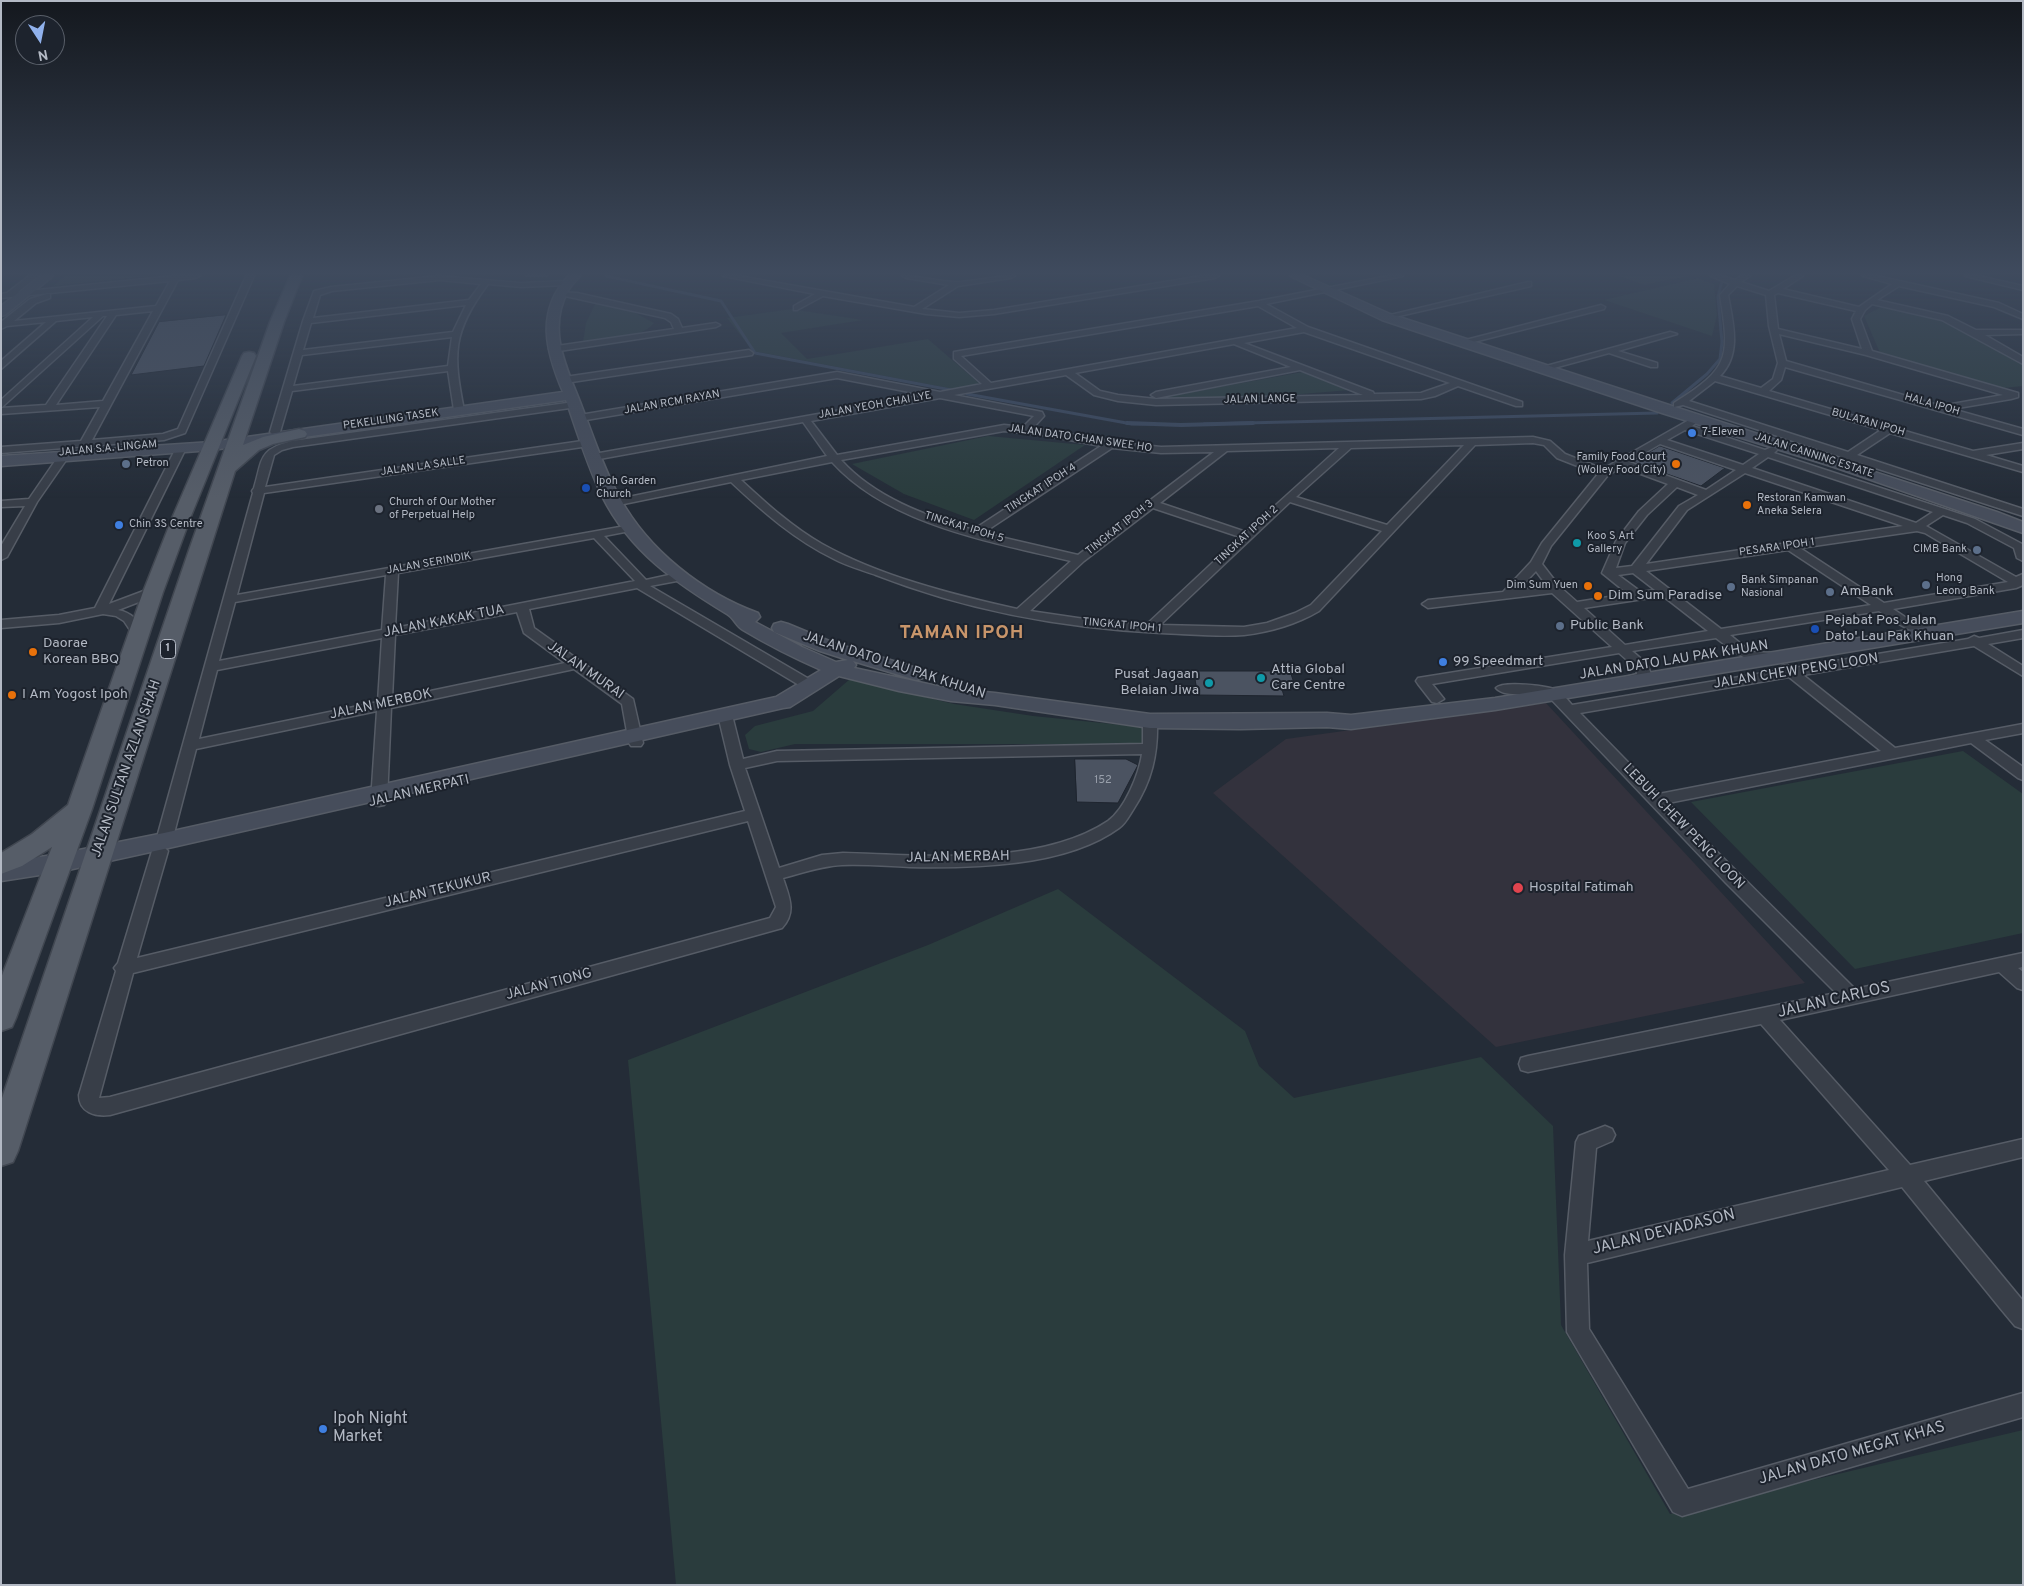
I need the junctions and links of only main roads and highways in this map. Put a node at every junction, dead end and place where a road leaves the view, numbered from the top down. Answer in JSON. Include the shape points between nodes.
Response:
{"nodes":[{"id":1,"x":253,"y":350,"type":"edge"},
{"id":2,"x":267,"y":350,"type":"edge"},
{"id":3,"x":553,"y":350,"type":"edge"},
{"id":4,"x":1487,"y":350,"type":"edge"},
{"id":5,"x":572,"y":398,"type":"junction"},
{"id":6,"x":459,"y":408,"type":"junction"},
{"id":7,"x":247,"y":410,"type":"junction"},
{"id":8,"x":275,"y":432,"type":"junction"},
{"id":9,"x":300,"y":434,"type":"junction"},
{"id":10,"x":225,"y":442,"type":"junction"},
{"id":11,"x":64,"y":455,"type":"junction"},
{"id":12,"x":1,"y":459,"type":"edge"},
{"id":13,"x":226,"y":474,"type":"junction"},
{"id":14,"x":2022,"y":524,"type":"edge"},
{"id":15,"x":2023,"y":607,"type":"edge"},
{"id":16,"x":737,"y":613,"type":"junction"},
{"id":17,"x":2023,"y":617,"type":"edge"},
{"id":18,"x":772,"y":624,"type":"junction"},
{"id":19,"x":795,"y":651,"type":"junction"},
{"id":20,"x":843,"y":669,"type":"junction"},
{"id":21,"x":955,"y":685,"type":"junction"},
{"id":22,"x":995,"y":699,"type":"junction"},
{"id":23,"x":749,"y":709,"type":"junction"},
{"id":24,"x":726,"y":719,"type":"junction"},
{"id":25,"x":1327,"y":720,"type":"junction"},
{"id":26,"x":79,"y":809,"type":"junction"},
{"id":27,"x":97,"y":861,"type":"junction"},
{"id":28,"x":1,"y":864,"type":"edge"},
{"id":29,"x":57,"y":870,"type":"junction"},
{"id":30,"x":1,"y":872,"type":"edge"},
{"id":31,"x":1,"y":885,"type":"edge"},
{"id":32,"x":1,"y":1018,"type":"edge"},
{"id":33,"x":1,"y":1151,"type":"edge"}],
"edges":[{"from":1,"to":10,"type":"main road","name":"JALAN SULTAN AZLAN SHAH","number":"1"},
{"from":2,"to":7,"type":"main road","name":"JALAN SULTAN AZLAN SHAH","number":"1"},
{"from":3,"to":5,"type":"main road","name":"JALAN DATO LAU PAK KHUAN"},
{"from":4,"to":14,"type":"main road","name":"JALAN CANNING ESTATE","via":[[1668,410],[1689,422],[1773,449],[1844,460],[1900,490]]},
{"from":5,"to":6,"type":"main road","name":"PEKELILING TASEK"},
{"from":5,"to":16,"type":"main road","name":"JALAN DATO LAU PAK KHUAN","via":[[614,502],[630,528],[678,577]]},
{"from":6,"to":8,"type":"main road","name":"PEKELILING TASEK"},
{"from":6,"to":9,"type":"main road","name":"PEKELILING TASEK"},
{"from":7,"to":8,"type":"main road","via":[[255,427]]},
{"from":7,"to":10,"type":"main road","name":"JALAN SULTAN AZLAN SHAH","number":"1"},
{"from":8,"to":10,"type":"main road","name":"PEKELILING TASEK"},
{"from":9,"to":10,"type":"main road","name":"PEKELILING TASEK"},
{"from":9,"to":13,"type":"main road","via":[[248,448]]},
{"from":10,"to":11,"type":"main road","name":"JALAN S.A. LINGAM"},
{"from":10,"to":11,"type":"main road","name":"JALAN S.A. LINGAM"},
{"from":10,"to":13,"type":"main road","name":"JALAN SULTAN AZLAN SHAH","number":"1"},
{"from":10,"to":26,"type":"main road","name":"JALAN SULTAN AZLAN SHAH","number":"1","via":[[182,516],[138,633]]},
{"from":11,"to":12,"type":"main road","name":"JALAN S.A. LINGAM"},
{"from":13,"to":27,"type":"main road","name":"JALAN SULTAN AZLAN SHAH","number":"1"},
{"from":15,"to":25,"type":"main road","name":"JALAN DATO LAU PAK KHUAN","via":[[1354,712]]},
{"from":16,"to":18,"type":"main road","name":"JALAN DATO LAU PAK KHUAN"},
{"from":16,"to":19,"type":"main road","name":"JALAN DATO LAU PAK KHUAN","via":[[746,625]]},
{"from":17,"to":25,"type":"main road","name":"JALAN DATO LAU PAK KHUAN","via":[[1554,694],[1351,722]]},
{"from":18,"to":20,"type":"main road","via":[[796,642],[841,660]]},
{"from":18,"to":21,"type":"main road","name":"JALAN DATO LAU PAK KHUAN","via":[[827,647]]},
{"from":19,"to":20,"type":"main road","name":"JALAN DATO LAU PAK KHUAN"},
{"from":19,"to":23,"type":"main road","via":[[811,665],[810,674],[804,682],[776,699]]},
{"from":20,"to":21,"type":"main road","via":[[858,666],[922,683]]},
{"from":20,"to":22,"type":"main road","name":"JALAN DATO LAU PAK KHUAN","via":[[951,695]]},
{"from":20,"to":23,"type":"main road","name":"JALAN MERPATI","via":[[788,700]]},
{"from":20,"to":24,"type":"main road","name":"JALAN MERPATI","via":[[804,701],[784,709]]},
{"from":21,"to":22,"type":"main road","name":"JALAN DATO LAU PAK KHUAN"},
{"from":22,"to":25,"type":"main road","name":"JALAN DATO LAU PAK KHUAN","via":[[1150,721]]},
{"from":23,"to":24,"type":"main road","name":"JALAN MERPATI"},
{"from":24,"to":27,"type":"main road","name":"JALAN MERPATI"},
{"from":26,"to":28,"type":"main road","via":[[30,851]]},
{"from":26,"to":29,"type":"main road","name":"JALAN SULTAN AZLAN SHAH","number":"1"},
{"from":27,"to":29,"type":"main road","name":"JALAN MERPATI"},
{"from":27,"to":33,"type":"main road","name":"JALAN SULTAN AZLAN SHAH","number":"1"},
{"from":29,"to":30,"type":"main road"},
{"from":29,"to":31,"type":"main road"},
{"from":29,"to":32,"type":"main road","name":"JALAN SULTAN AZLAN SHAH","number":"1"}]}
